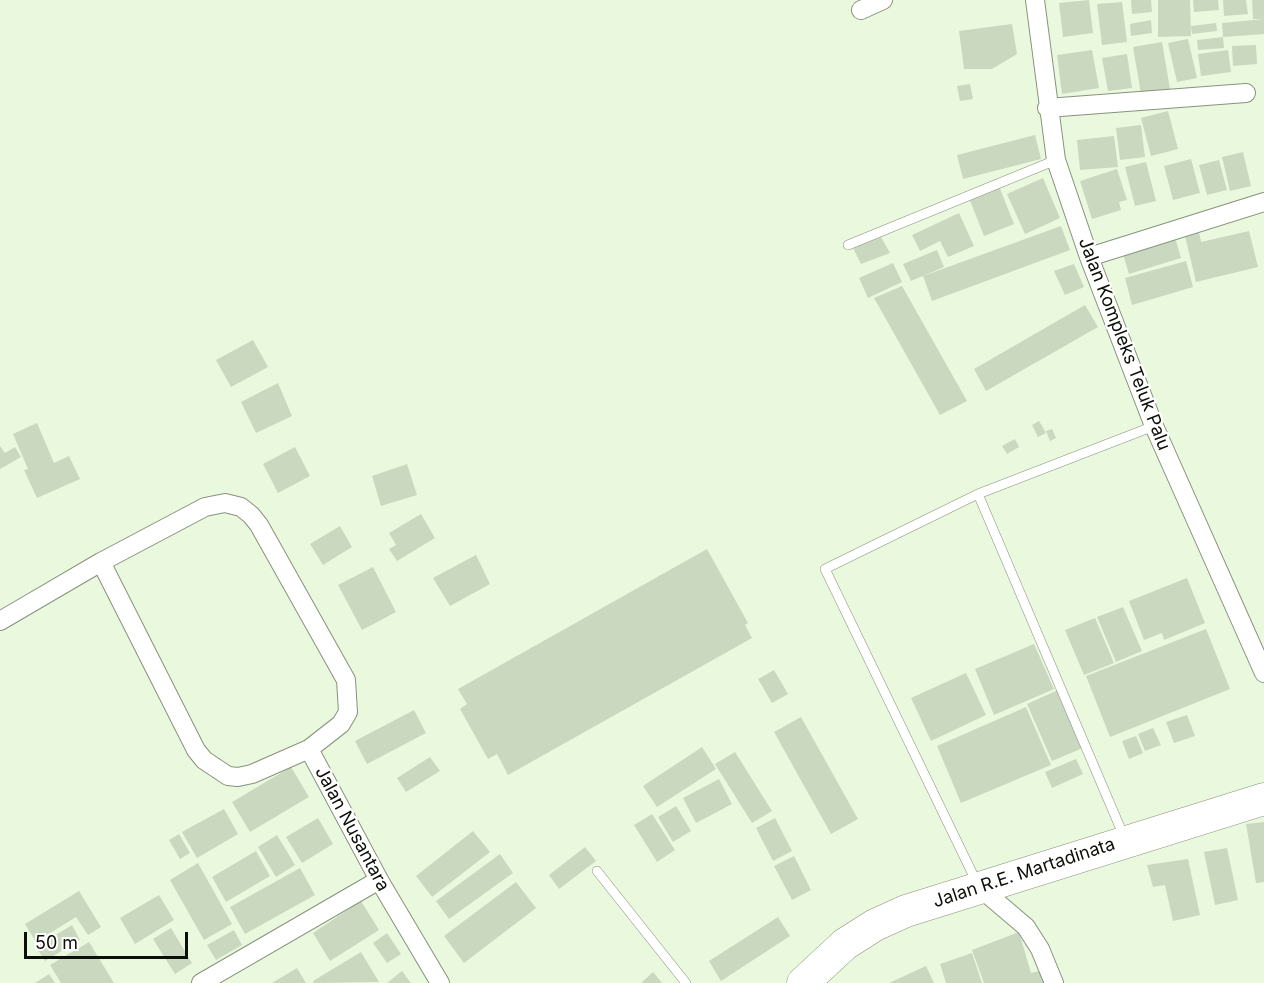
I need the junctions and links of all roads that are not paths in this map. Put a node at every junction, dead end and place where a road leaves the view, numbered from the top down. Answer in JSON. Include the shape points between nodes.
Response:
{"nodes":[{"id":1,"x":883,"y":0,"type":"edge"},
{"id":2,"x":1035,"y":0,"type":"edge"},
{"id":3,"x":861,"y":10,"type":"dead end"},
{"id":4,"x":1246,"y":93,"type":"dead end"},
{"id":5,"x":1047,"y":108,"type":"junction"},
{"id":6,"x":1056,"y":160,"type":"junction"},
{"id":7,"x":1264,"y":202,"type":"edge"},
{"id":8,"x":848,"y":245,"type":"dead end"},
{"id":9,"x":1089,"y":257,"type":"junction"},
{"id":10,"x":1154,"y":426,"type":"junction"},
{"id":11,"x":978,"y":494,"type":"junction"},
{"id":12,"x":101,"y":562,"type":"junction"},
{"id":13,"x":0,"y":621,"type":"edge"},
{"id":14,"x":1264,"y":674,"type":"edge"},
{"id":15,"x":309,"y":749,"type":"junction"},
{"id":16,"x":1264,"y":798,"type":"edge"},
{"id":17,"x":1126,"y":841,"type":"junction"},
{"id":18,"x":597,"y":871,"type":"dead end"},
{"id":19,"x":379,"y":880,"type":"junction"},
{"id":20,"x":979,"y":887,"type":"junction"},
{"id":21,"x":201,"y":983,"type":"edge"},
{"id":22,"x":440,"y":983,"type":"edge"},
{"id":23,"x":686,"y":983,"type":"edge"},
{"id":24,"x":802,"y":983,"type":"edge"},
{"id":25,"x":1054,"y":983,"type":"edge"}],
"edges":[{"from":1,"to":3,"type":"street"},
{"from":2,"to":5,"type":"street","name":"Jalan Kompleks Teluk Palu"},
{"from":4,"to":5,"type":"street"},
{"from":5,"to":6,"type":"street","name":"Jalan Kompleks Teluk Palu"},
{"from":6,"to":8,"type":"lane"},
{"from":6,"to":9,"type":"street","name":"Jalan Kompleks Teluk Palu"},
{"from":7,"to":9,"type":"street"},
{"from":9,"to":10,"type":"street","name":"Jalan Kompleks Teluk Palu"},
{"from":10,"to":11,"type":"lane"},
{"from":10,"to":14,"type":"street","name":"Jalan Kompleks Teluk Palu"},
{"from":11,"to":17,"type":"lane"},
{"from":11,"to":20,"type":"lane","via":[[825,569]]},
{"from":12,"to":13,"type":"street"},
{"from":12,"to":15,"type":"street","name":"Jalan Nusantara","via":[[204,760],[228,776],[238,777]]},
{"from":12,"to":15,"type":"street","via":[[206,507],[225,503],[241,507],[251,515],[346,680],[348,712],[341,724]]},
{"from":15,"to":19,"type":"street","name":"Jalan Nusantara"},
{"from":16,"to":17,"type":"highway","name":"Jalan R.E. Martadinata"},
{"from":17,"to":20,"type":"highway","name":"Jalan R.E. Martadinata"},
{"from":18,"to":23,"type":"lane"},
{"from":19,"to":21,"type":"street"},
{"from":19,"to":22,"type":"street","name":"Jalan Nusantara"},
{"from":20,"to":24,"type":"highway","name":"Jalan R.E. Martadinata","via":[[875,925],[845,944]]},
{"from":20,"to":25,"type":"street","via":[[1026,927]]}]}
